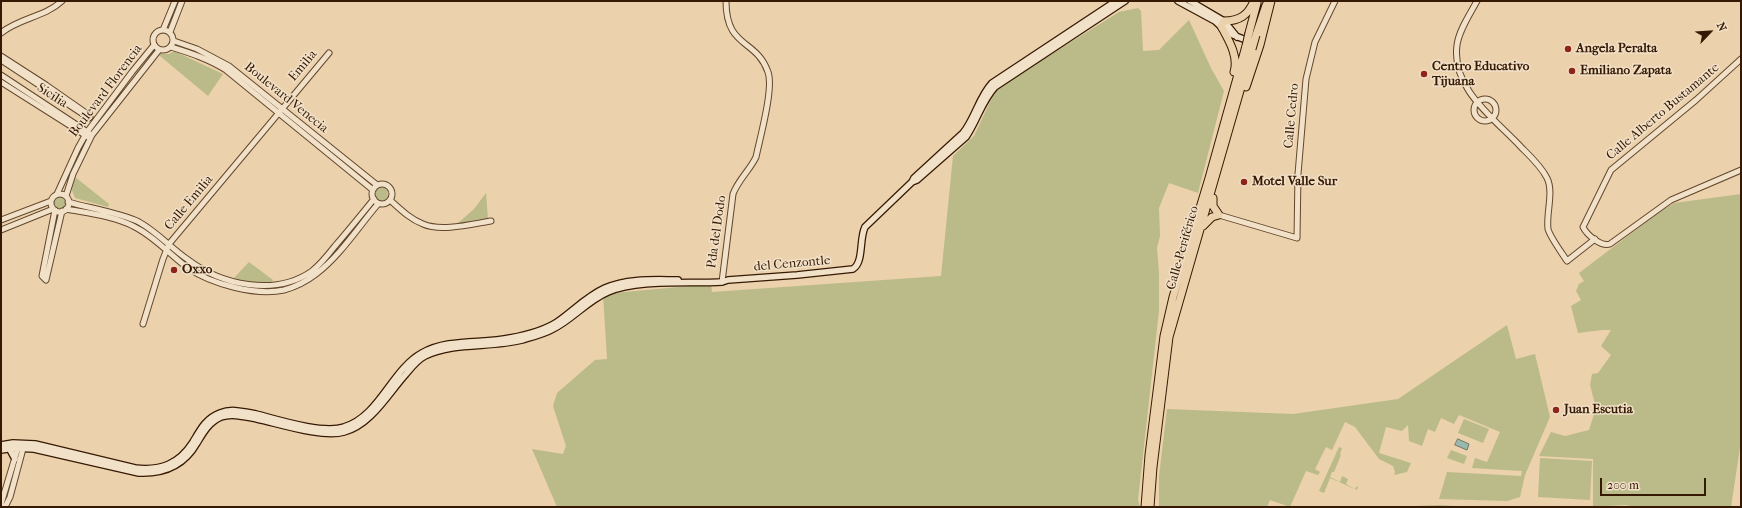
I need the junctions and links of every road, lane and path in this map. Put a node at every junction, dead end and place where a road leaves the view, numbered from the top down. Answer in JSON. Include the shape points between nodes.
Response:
{"nodes":[{"id":1,"x":62,"y":1,"type":"edge"},
{"id":2,"x":175,"y":1,"type":"edge"},
{"id":3,"x":182,"y":1,"type":"edge"},
{"id":4,"x":726,"y":1,"type":"edge"},
{"id":5,"x":1116,"y":1,"type":"edge"},
{"id":6,"x":1125,"y":1,"type":"edge"},
{"id":7,"x":1178,"y":1,"type":"edge"},
{"id":8,"x":1190,"y":1,"type":"edge"},
{"id":9,"x":1254,"y":1,"type":"edge"},
{"id":10,"x":1258,"y":1,"type":"edge"},
{"id":11,"x":1267,"y":1,"type":"edge"},
{"id":12,"x":1271,"y":1,"type":"edge"},
{"id":13,"x":1334,"y":1,"type":"edge"},
{"id":14,"x":1478,"y":1,"type":"edge"},
{"id":15,"x":1222,"y":23,"type":"junction"},
{"id":16,"x":163,"y":30,"type":"junction"},
{"id":17,"x":170,"y":32,"type":"junction"},
{"id":18,"x":1,"y":33,"type":"edge"},
{"id":19,"x":1253,"y":34,"type":"junction"},
{"id":20,"x":174,"y":41,"type":"junction"},
{"id":21,"x":154,"y":45,"type":"junction"},
{"id":22,"x":1260,"y":45,"type":"junction"},
{"id":23,"x":171,"y":47,"type":"junction"},
{"id":24,"x":1249,"y":48,"type":"junction"},
{"id":25,"x":159,"y":50,"type":"junction"},
{"id":26,"x":329,"y":53,"type":"dead end"},
{"id":27,"x":1,"y":56,"type":"edge"},
{"id":28,"x":1741,"y":59,"type":"edge"},
{"id":29,"x":1,"y":60,"type":"edge"},
{"id":30,"x":1,"y":75,"type":"edge"},
{"id":31,"x":1,"y":82,"type":"edge"},
{"id":32,"x":1233,"y":93,"type":"junction"},
{"id":33,"x":1478,"y":102,"type":"junction"},
{"id":34,"x":280,"y":110,"type":"junction"},
{"id":35,"x":1233,"y":114,"type":"junction"},
{"id":36,"x":1493,"y":118,"type":"junction"},
{"id":37,"x":88,"y":135,"type":"junction"},
{"id":38,"x":1741,"y":170,"type":"edge"},
{"id":39,"x":912,"y":182,"type":"junction"},
{"id":40,"x":1213,"y":187,"type":"junction"},
{"id":41,"x":375,"y":188,"type":"junction"},
{"id":42,"x":57,"y":194,"type":"junction"},
{"id":43,"x":66,"y":196,"type":"junction"},
{"id":44,"x":374,"y":199,"type":"junction"},
{"id":45,"x":390,"y":200,"type":"junction"},
{"id":46,"x":51,"y":201,"type":"junction"},
{"id":47,"x":68,"y":202,"type":"junction"},
{"id":48,"x":378,"y":204,"type":"junction"},
{"id":49,"x":54,"y":209,"type":"junction"},
{"id":50,"x":64,"y":210,"type":"junction"},
{"id":51,"x":41,"y":215,"type":"junction"},
{"id":52,"x":1219,"y":215,"type":"junction"},
{"id":53,"x":1,"y":220,"type":"edge"},
{"id":54,"x":491,"y":221,"type":"dead end"},
{"id":55,"x":52,"y":222,"type":"junction"},
{"id":56,"x":1201,"y":229,"type":"junction"},
{"id":57,"x":1,"y":230,"type":"edge"},
{"id":58,"x":1595,"y":239,"type":"junction"},
{"id":59,"x":169,"y":244,"type":"junction"},
{"id":60,"x":166,"y":250,"type":"junction"},
{"id":61,"x":724,"y":280,"type":"junction"},
{"id":62,"x":143,"y":324,"type":"dead end"},
{"id":63,"x":1,"y":445,"type":"edge"},
{"id":64,"x":21,"y":445,"type":"junction"},
{"id":65,"x":9,"y":448,"type":"junction"},
{"id":66,"x":1,"y":450,"type":"edge"},
{"id":67,"x":15,"y":459,"type":"junction"},
{"id":68,"x":1,"y":504,"type":"edge"},
{"id":69,"x":5,"y":507,"type":"edge"},
{"id":70,"x":1145,"y":507,"type":"edge"},
{"id":71,"x":1150,"y":507,"type":"edge"}],
"edges":[{"from":1,"to":18,"type":"street","via":[[46,12]]},
{"from":2,"to":16,"type":"street"},
{"from":3,"to":17,"type":"street"},
{"from":4,"to":61,"type":"street","name":"Pda del Dodo","via":[[727,18],[732,32],[761,59],[770,79],[756,157],[736,185],[731,206]]},
{"from":5,"to":39,"type":"main road","via":[[992,83],[966,129]]},
{"from":6,"to":39,"type":"main road","via":[[995,86],[966,137]]},
{"from":7,"to":15,"type":"main road"},
{"from":8,"to":15,"type":"main road"},
{"from":9,"to":15,"type":"highway","via":[[1243,18]]},
{"from":10,"to":19,"type":"highway","name":"Calle Periférico"},
{"from":11,"to":19,"type":"highway","name":"Calle Periférico"},
{"from":12,"to":22,"type":"highway"},
{"from":13,"to":52,"type":"street","name":"Calle Cedro","via":[[1315,42],[1306,79],[1298,174],[1297,238]]},
{"from":14,"to":33,"type":"street","via":[[1457,44],[1461,77]]},
{"from":15,"to":22,"type":"main road","via":[[1228,33]]},
{"from":15,"to":32,"type":"highway","via":[[1236,61],[1230,87]]},
{"from":16,"to":17,"type":"street"},
{"from":16,"to":21,"type":"street","via":[[154,35]]},
{"from":17,"to":20,"type":"street"},
{"from":19,"to":24,"type":"highway","name":"Calle Periférico","bridge":true},
{"from":20,"to":23,"type":"street"},
{"from":20,"to":34,"type":"street","name":"Boulevard Venecia","via":[[197,49],[229,66]]},
{"from":21,"to":25,"type":"street"},
{"from":21,"to":37,"type":"street","name":"Boulevard Florencia"},
{"from":22,"to":35,"type":"highway","via":[[1240,102]]},
{"from":23,"to":25,"type":"street"},
{"from":23,"to":34,"type":"street","name":"Boulevard Venecia","via":[[216,63]]},
{"from":24,"to":32,"type":"highway","name":"Calle Periférico"},
{"from":24,"to":35,"type":"highway","name":"Calle Periférico"},
{"from":25,"to":37,"type":"street","name":"Boulevard Florencia"},
{"from":26,"to":34,"type":"street","name":"Emilia"},
{"from":27,"to":29,"type":"street","via":[[90,117]]},
{"from":28,"to":58,"type":"street","name":"Calle Alberto Bustamante","via":[[1611,170],[1582,227]]},
{"from":30,"to":37,"type":"street","name":"Sicilia"},
{"from":31,"to":37,"type":"street","name":"Sicilia"},
{"from":32,"to":70,"type":"highway","name":"Calle Periférico","via":[[1164,336]]},
{"from":33,"to":36,"type":"street"},
{"from":33,"to":36,"type":"street","via":[[1475,110],[1478,117],[1485,121]]},
{"from":33,"to":36,"type":"street","via":[[1485,99],[1493,102],[1496,110]]},
{"from":34,"to":41,"type":"street","name":"Boulevard Venecia"},
{"from":34,"to":59,"type":"street","name":"Calle Emilia"},
{"from":35,"to":40,"type":"highway","name":"Calle Periférico"},
{"from":36,"to":58,"type":"street","via":[[1547,177],[1548,230],[1567,261]]},
{"from":37,"to":42,"type":"street","name":"Boulevard Florencia","via":[[78,148]]},
{"from":37,"to":43,"type":"street","name":"Boulevard Florencia"},
{"from":38,"to":58,"type":"street","via":[[1671,200],[1610,244],[1605,245]]},
{"from":39,"to":61,"type":"main road","name":"del Cenzontle","via":[[865,227],[856,267],[849,270]]},
{"from":40,"to":52,"type":"highway","via":[[1213,206]]},
{"from":40,"to":56,"type":"highway","name":"Calle Periférico"},
{"from":41,"to":44,"type":"street","via":[[372,195]]},
{"from":41,"to":45,"type":"street","via":[[384,184],[390,188]]},
{"from":42,"to":43,"type":"street"},
{"from":42,"to":46,"type":"street"},
{"from":43,"to":47,"type":"street"},
{"from":44,"to":48,"type":"street"},
{"from":44,"to":59,"type":"street","via":[[314,270],[280,285],[256,286],[218,276],[199,268]]},
{"from":45,"to":48,"type":"street"},
{"from":45,"to":54,"type":"street","via":[[412,218],[430,227]]},
{"from":46,"to":49,"type":"street"},
{"from":46,"to":53,"type":"street"},
{"from":47,"to":50,"type":"street"},
{"from":47,"to":59,"type":"street","via":[[131,218]]},
{"from":48,"to":60,"type":"street","via":[[326,266],[309,279],[283,290],[257,291],[215,281],[189,268]]},
{"from":49,"to":50,"type":"street"},
{"from":49,"to":51,"type":"street"},
{"from":49,"to":55,"type":"street"},
{"from":50,"to":55,"type":"street","via":[[46,280],[42,276]]},
{"from":50,"to":60,"type":"street","via":[[127,223],[142,230]]},
{"from":51,"to":55,"type":"street","via":[[49,216]]},
{"from":51,"to":57,"type":"street"},
{"from":52,"to":56,"type":"highway","via":[[1209,220]]},
{"from":56,"to":71,"type":"highway","name":"Calle Periférico","via":[[1167,351]]},
{"from":59,"to":60,"type":"street","name":"Calle Emilia"},
{"from":60,"to":62,"type":"street","name":"Calle Emilia"},
{"from":61,"to":64,"type":"main road","name":"del Cenzontle","via":[[634,283],[602,294],[561,325],[547,332],[505,344],[474,346],[420,356],[409,363],[366,421],[344,432],[321,433],[243,416],[220,417],[210,425],[182,462],[152,474]]},
{"from":63,"to":64,"type":"main road"},
{"from":64,"to":65,"type":"main road"},
{"from":64,"to":67,"type":"street"},
{"from":64,"to":69,"type":"street"},
{"from":65,"to":66,"type":"main road"},
{"from":65,"to":67,"type":"main road"},
{"from":67,"to":68,"type":"street"}]}
